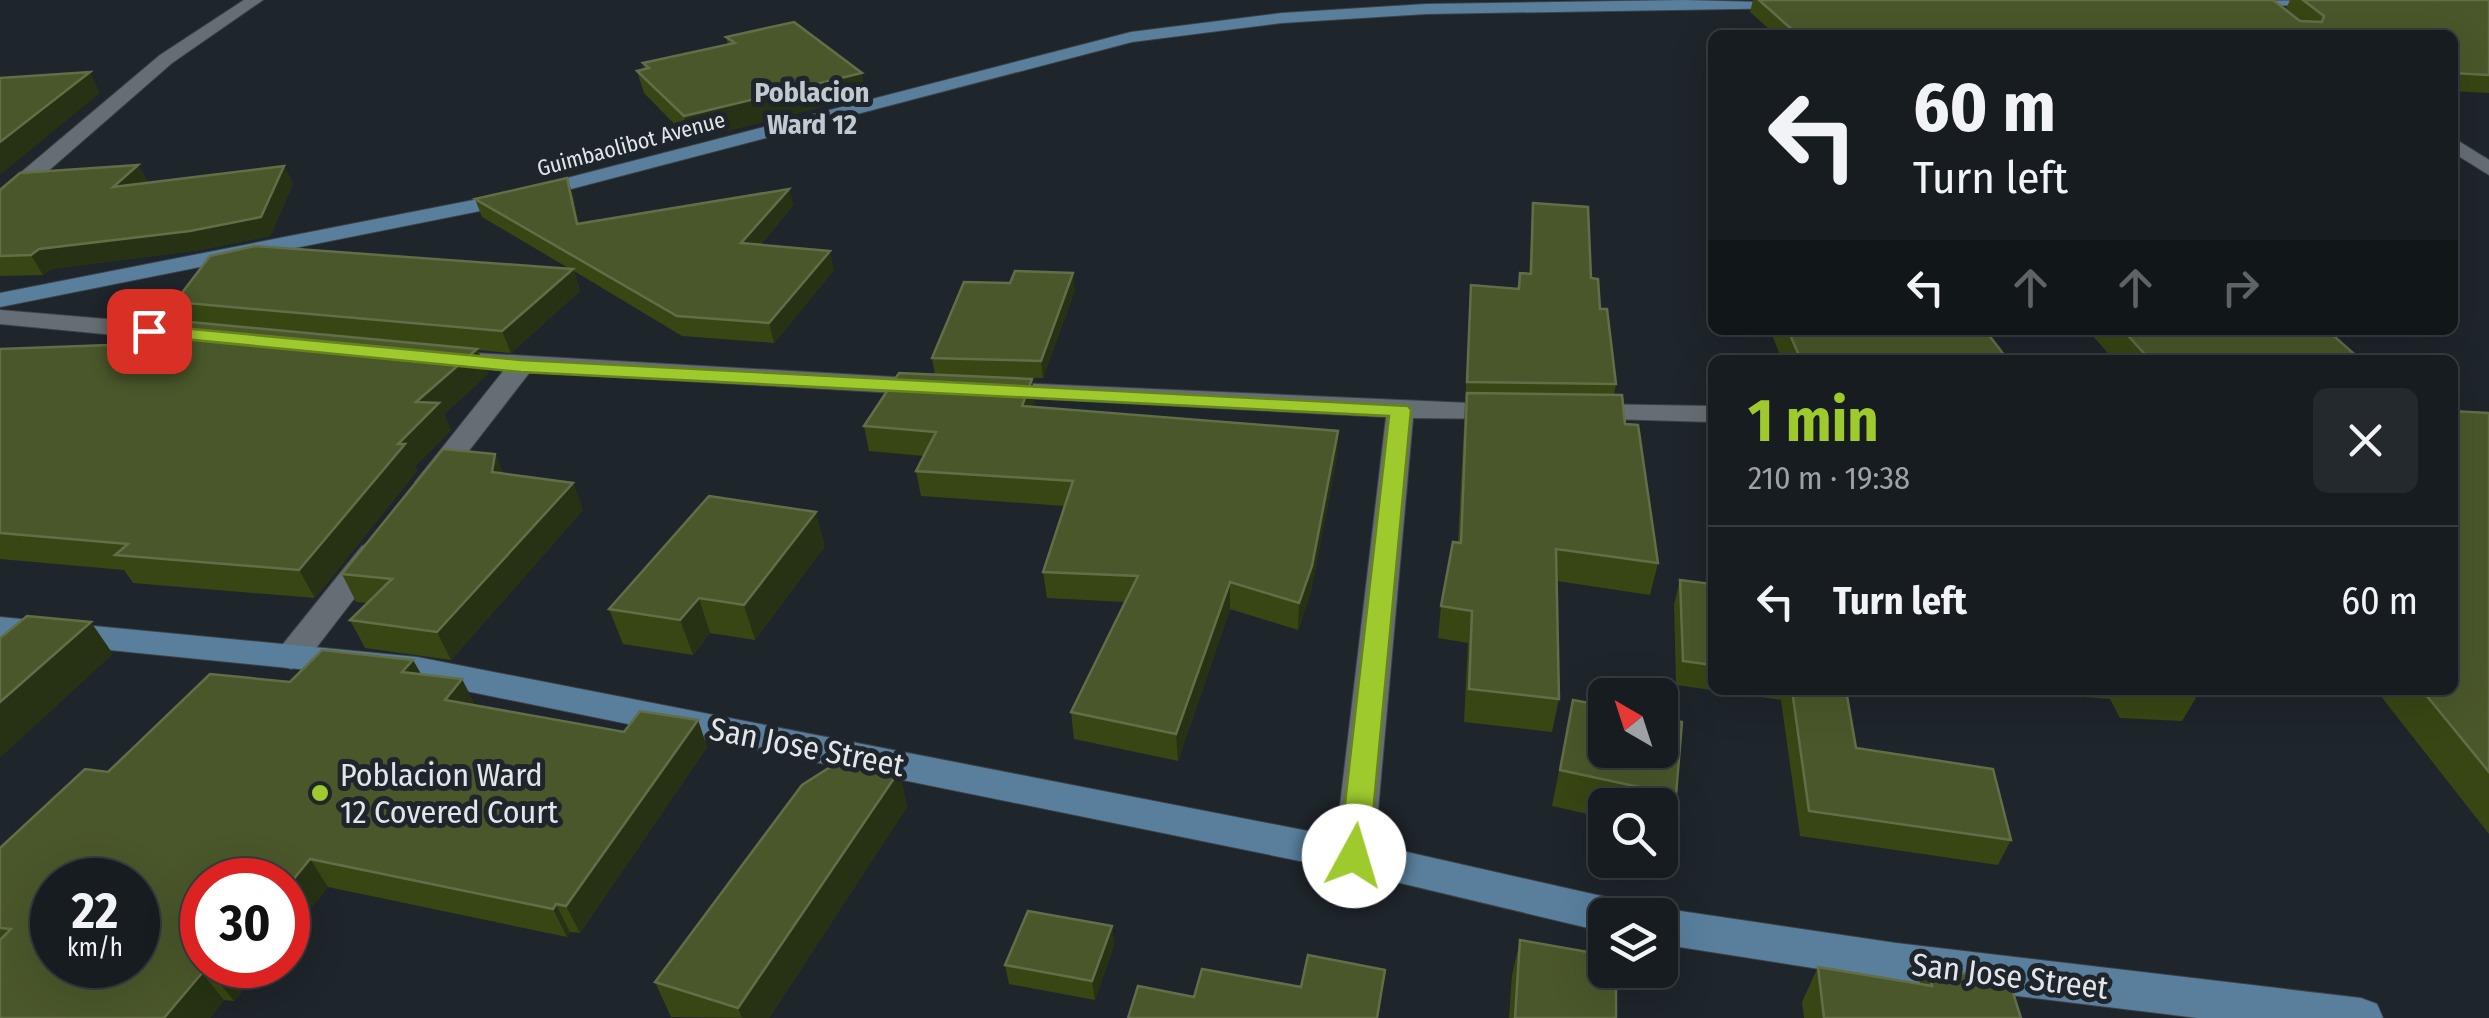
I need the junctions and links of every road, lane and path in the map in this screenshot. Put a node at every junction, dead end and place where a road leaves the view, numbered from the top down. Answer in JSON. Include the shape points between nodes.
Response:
{"nodes":[{"id":1,"x":256,"y":0,"type":"edge"},
{"id":2,"x":2350,"y":0,"type":"edge"},
{"id":3,"x":2220,"y":1,"type":"edge"},
{"id":4,"x":2259,"y":1,"type":"edge"},
{"id":5,"x":1813,"y":3,"type":"edge"},
{"id":6,"x":2290,"y":24,"type":"edge"},
{"id":7,"x":2458,"y":147,"type":"edge"},
{"id":8,"x":2489,"y":170,"type":"edge"},
{"id":9,"x":0,"y":201,"type":"edge"},
{"id":10,"x":0,"y":300,"type":"edge"},
{"id":11,"x":0,"y":317,"type":"edge"},
{"id":12,"x":212,"y":337,"type":"edge"},
{"id":13,"x":425,"y":357,"type":"edge"},
{"id":14,"x":521,"y":366,"type":"junction"},
{"id":15,"x":1400,"y":410,"type":"junction"},
{"id":16,"x":1708,"y":414,"type":"edge"},
{"id":17,"x":412,"y":504,"type":"edge"},
{"id":18,"x":388,"y":534,"type":"edge"},
{"id":19,"x":0,"y":628,"type":"edge"},
{"id":20,"x":291,"y":657,"type":"junction"},
{"id":21,"x":1354,"y":856,"type":"junction"},
{"id":22,"x":1588,"y":911,"type":"edge"},
{"id":23,"x":1678,"y":929,"type":"edge"},
{"id":24,"x":2361,"y":1018,"type":"edge"}],
"edges":[{"from":1,"to":9,"type":"street","via":[[166,59]]},
{"from":2,"to":4,"type":"street"},
{"from":3,"to":4,"type":"street"},
{"from":4,"to":6,"type":"street"},
{"from":5,"to":10,"type":"street","name":"Guimbaolibot Avenue","via":[[1426,9],[1282,18],[1132,38],[510,198]]},
{"from":7,"to":8,"type":"street"},
{"from":11,"to":12,"type":"street"},
{"from":13,"to":14,"type":"street"},
{"from":14,"to":15,"type":"street"},
{"from":14,"to":17,"type":"street"},
{"from":15,"to":16,"type":"street"},
{"from":15,"to":21,"type":"street"},
{"from":18,"to":20,"type":"street"},
{"from":19,"to":20,"type":"street","name":"San Jose Street"},
{"from":20,"to":21,"type":"street","name":"San Jose Street","via":[[417,669]]},
{"from":21,"to":22,"type":"street","name":"San Jose Street"},
{"from":23,"to":24,"type":"street","name":"San Jose Street"}]}
